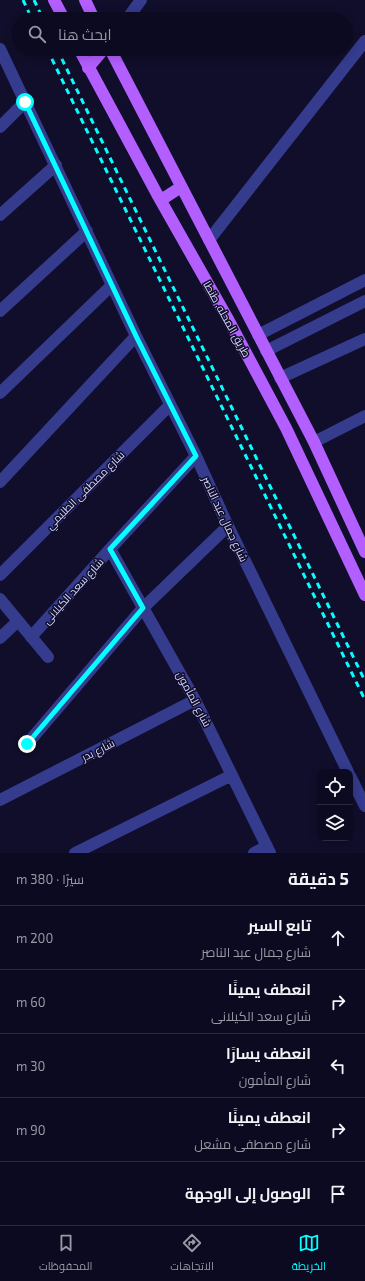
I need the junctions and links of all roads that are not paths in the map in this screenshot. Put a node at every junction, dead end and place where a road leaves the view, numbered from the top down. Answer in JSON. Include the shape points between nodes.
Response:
{"nodes":[{"id":1,"x":54,"y":0,"type":"edge"},
{"id":2,"x":85,"y":0,"type":"edge"},
{"id":3,"x":141,"y":0,"type":"edge"},
{"id":4,"x":60,"y":12,"type":"edge"},
{"id":5,"x":91,"y":12,"type":"edge"},
{"id":6,"x":132,"y":12,"type":"edge"},
{"id":7,"x":365,"y":41,"type":"edge"},
{"id":8,"x":0,"y":49,"type":"edge"},
{"id":9,"x":82,"y":56,"type":"edge"},
{"id":10,"x":98,"y":56,"type":"edge"},
{"id":11,"x":114,"y":56,"type":"edge"},
{"id":12,"x":88,"y":68,"type":"junction"},
{"id":13,"x":25,"y":102,"type":"junction"},
{"id":14,"x":0,"y":127,"type":"edge"},
{"id":15,"x":56,"y":165,"type":"junction"},
{"id":16,"x":181,"y":187,"type":"junction"},
{"id":17,"x":160,"y":200,"type":"junction"},
{"id":18,"x":0,"y":215,"type":"edge"},
{"id":19,"x":87,"y":231,"type":"junction"},
{"id":20,"x":208,"y":240,"type":"junction"},
{"id":21,"x":365,"y":280,"type":"edge"},
{"id":22,"x":112,"y":285,"type":"junction"},
{"id":23,"x":365,"y":302,"type":"edge"},
{"id":24,"x":0,"y":311,"type":"edge"},
{"id":25,"x":258,"y":335,"type":"junction"},
{"id":26,"x":136,"y":336,"type":"junction"},
{"id":27,"x":365,"y":339,"type":"edge"},
{"id":28,"x":266,"y":351,"type":"junction"},
{"id":29,"x":280,"y":378,"type":"junction"},
{"id":30,"x":0,"y":393,"type":"edge"},
{"id":31,"x":170,"y":405,"type":"junction"},
{"id":32,"x":365,"y":416,"type":"edge"},
{"id":33,"x":314,"y":442,"type":"junction"},
{"id":34,"x":196,"y":456,"type":"junction"},
{"id":35,"x":0,"y":482,"type":"edge"},
{"id":36,"x":228,"y":526,"type":"junction"},
{"id":37,"x":110,"y":549,"type":"junction"},
{"id":38,"x":365,"y":552,"type":"edge"},
{"id":39,"x":0,"y":575,"type":"edge"},
{"id":40,"x":365,"y":595,"type":"edge"},
{"id":41,"x":0,"y":599,"type":"edge"},
{"id":42,"x":143,"y":608,"type":"junction"},
{"id":43,"x":18,"y":621,"type":"junction"},
{"id":44,"x":31,"y":637,"type":"junction"},
{"id":45,"x":0,"y":638,"type":"edge"},
{"id":46,"x":48,"y":657,"type":"dead end"},
{"id":47,"x":196,"y":700,"type":"junction"},
{"id":48,"x":27,"y":744,"type":"dead end"},
{"id":49,"x":347,"y":769,"type":"edge"},
{"id":50,"x":232,"y":775,"type":"junction"},
{"id":51,"x":353,"y":782,"type":"edge"},
{"id":52,"x":0,"y":800,"type":"edge"},
{"id":53,"x":365,"y":806,"type":"edge"},
{"id":54,"x":269,"y":850,"type":"edge"},
{"id":55,"x":75,"y":853,"type":"edge"},
{"id":56,"x":254,"y":853,"type":"edge"}],
"edges":[{"from":1,"to":4,"type":"main road"},
{"from":2,"to":5,"type":"main road"},
{"from":3,"to":6,"type":"street"},
{"from":7,"to":20,"type":"street"},
{"from":8,"to":13,"type":"street","name":"شارع جمال عبد الناصر"},
{"from":9,"to":12,"type":"main road","name":"طريق المحله, طنطا"},
{"from":10,"to":12,"type":"main road"},
{"from":11,"to":16,"type":"main road","name":"طريق المحله, طنطا"},
{"from":12,"to":17,"type":"main road","name":"طريق المحله, طنطا"},
{"from":13,"to":14,"type":"street"},
{"from":13,"to":15,"type":"street","name":"شارع جمال عبد الناصر"},
{"from":15,"to":18,"type":"street"},
{"from":15,"to":19,"type":"street","name":"شارع جمال عبد الناصر"},
{"from":16,"to":17,"type":"main road"},
{"from":16,"to":20,"type":"main road","name":"طريق المحله, طنطا"},
{"from":17,"to":40,"type":"main road","name":"طريق المحله, طنطا","via":[[286,428]]},
{"from":19,"to":22,"type":"street","name":"شارع جمال عبد الناصر"},
{"from":19,"to":24,"type":"street"},
{"from":20,"to":25,"type":"main road","name":"طريق المحله, طنطا"},
{"from":21,"to":25,"type":"street"},
{"from":22,"to":26,"type":"street","name":"شارع جمال عبد الناصر"},
{"from":22,"to":30,"type":"street"},
{"from":23,"to":28,"type":"street"},
{"from":25,"to":28,"type":"main road","name":"طريق المحله, طنطا"},
{"from":26,"to":31,"type":"street","name":"شارع جمال عبد الناصر"},
{"from":26,"to":35,"type":"street"},
{"from":27,"to":29,"type":"street"},
{"from":28,"to":29,"type":"main road","name":"طريق المحله, طنطا"},
{"from":29,"to":33,"type":"main road","name":"طريق المحله, طنطا"},
{"from":31,"to":34,"type":"street","name":"شارع جمال عبد الناصر"},
{"from":31,"to":39,"type":"street","name":"شارع مصطفى الطليمي"},
{"from":32,"to":33,"type":"street"},
{"from":33,"to":38,"type":"main road","name":"طريق المحله, طنطا"},
{"from":34,"to":36,"type":"street","name":"شارع جمال عبد الناصر"},
{"from":34,"to":37,"type":"street","name":"شارع سعد الكيلانى"},
{"from":36,"to":42,"type":"street"},
{"from":36,"to":49,"type":"street","name":"شارع جمال عبد الناصر"},
{"from":37,"to":42,"type":"street","name":"شارع المأمون"},
{"from":37,"to":44,"type":"street","name":"شارع سعد الكيلانى"},
{"from":41,"to":43,"type":"street"},
{"from":42,"to":47,"type":"street","name":"شارع المأمون"},
{"from":42,"to":48,"type":"street"},
{"from":43,"to":44,"type":"street"},
{"from":43,"to":45,"type":"street"},
{"from":44,"to":46,"type":"street"},
{"from":47,"to":50,"type":"street","name":"شارع المأمون"},
{"from":47,"to":52,"type":"street","name":"شارع بدر"},
{"from":50,"to":54,"type":"street","name":"شارع المأمون"},
{"from":50,"to":55,"type":"street"},
{"from":51,"to":53,"type":"street"},
{"from":54,"to":56,"type":"street"}]}
